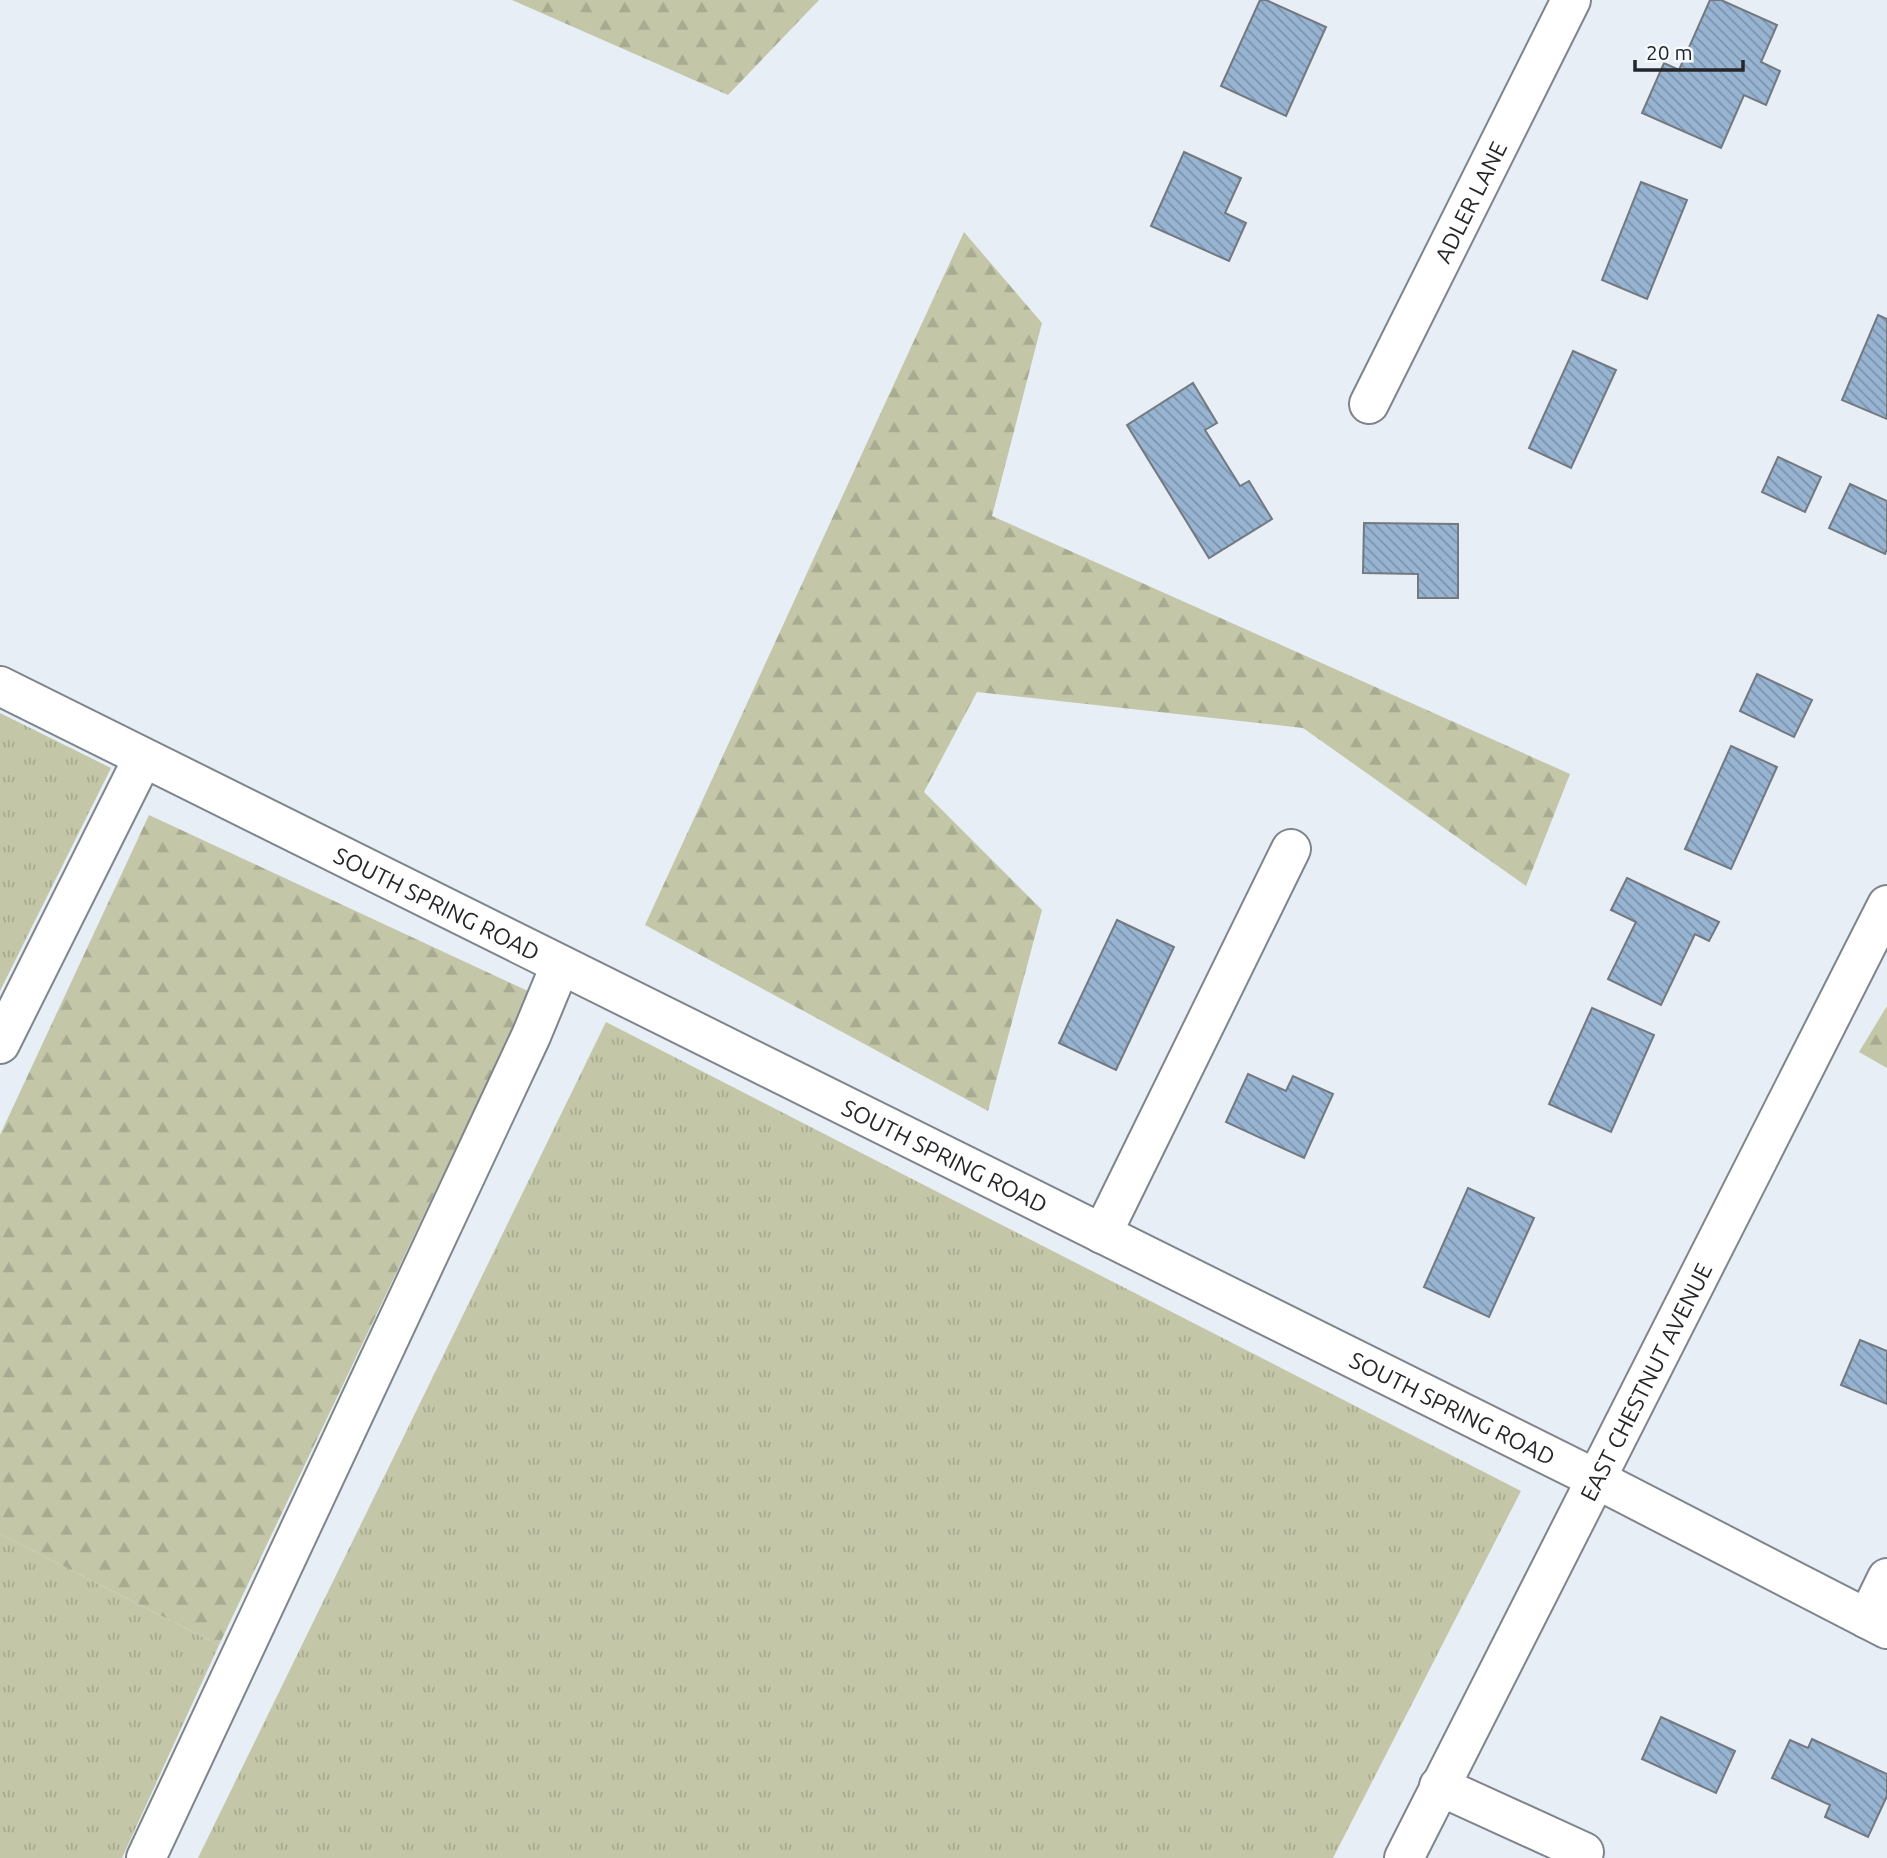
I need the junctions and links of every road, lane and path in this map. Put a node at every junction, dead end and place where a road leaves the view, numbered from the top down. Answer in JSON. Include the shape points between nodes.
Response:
{"nodes":[{"id":1,"x":1571,"y":0,"type":"edge"},
{"id":2,"x":1369,"y":404,"type":"dead end"},
{"id":3,"x":0,"y":686,"type":"edge"},
{"id":4,"x":143,"y":758,"type":"junction"},
{"id":5,"x":1291,"y":849,"type":"dead end"},
{"id":6,"x":1887,"y":905,"type":"edge"},
{"id":7,"x":560,"y":966,"type":"junction"},
{"id":8,"x":0,"y":1044,"type":"edge"},
{"id":9,"x":1102,"y":1234,"type":"junction"},
{"id":10,"x":1598,"y":1480,"type":"junction"},
{"id":11,"x":1887,"y":1578,"type":"edge"},
{"id":12,"x":1877,"y":1624,"type":"edge"},
{"id":13,"x":1439,"y":1786,"type":"junction"},
{"id":14,"x":1584,"y":1852,"type":"dead end"},
{"id":15,"x":146,"y":1858,"type":"edge"},
{"id":16,"x":1404,"y":1858,"type":"edge"}],
"edges":[{"from":1,"to":2,"type":"street","name":"ADLER LANE"},
{"from":3,"to":4,"type":"street","name":"SOUTH SPRING ROAD"},
{"from":4,"to":7,"type":"street","name":"SOUTH SPRING ROAD"},
{"from":4,"to":8,"type":"street"},
{"from":5,"to":9,"type":"street"},
{"from":6,"to":10,"type":"street","name":"EAST CHESTNUT AVENUE"},
{"from":7,"to":9,"type":"street","name":"SOUTH SPRING ROAD"},
{"from":7,"to":15,"type":"street"},
{"from":9,"to":10,"type":"street","name":"SOUTH SPRING ROAD"},
{"from":10,"to":12,"type":"street","name":"SOUTH SPRING ROAD"},
{"from":10,"to":13,"type":"street","name":"EAST CHESTNUT AVENUE"},
{"from":11,"to":12,"type":"street"},
{"from":13,"to":14,"type":"street"},
{"from":13,"to":16,"type":"street","name":"EAST CHESTNUT AVENUE"}]}
